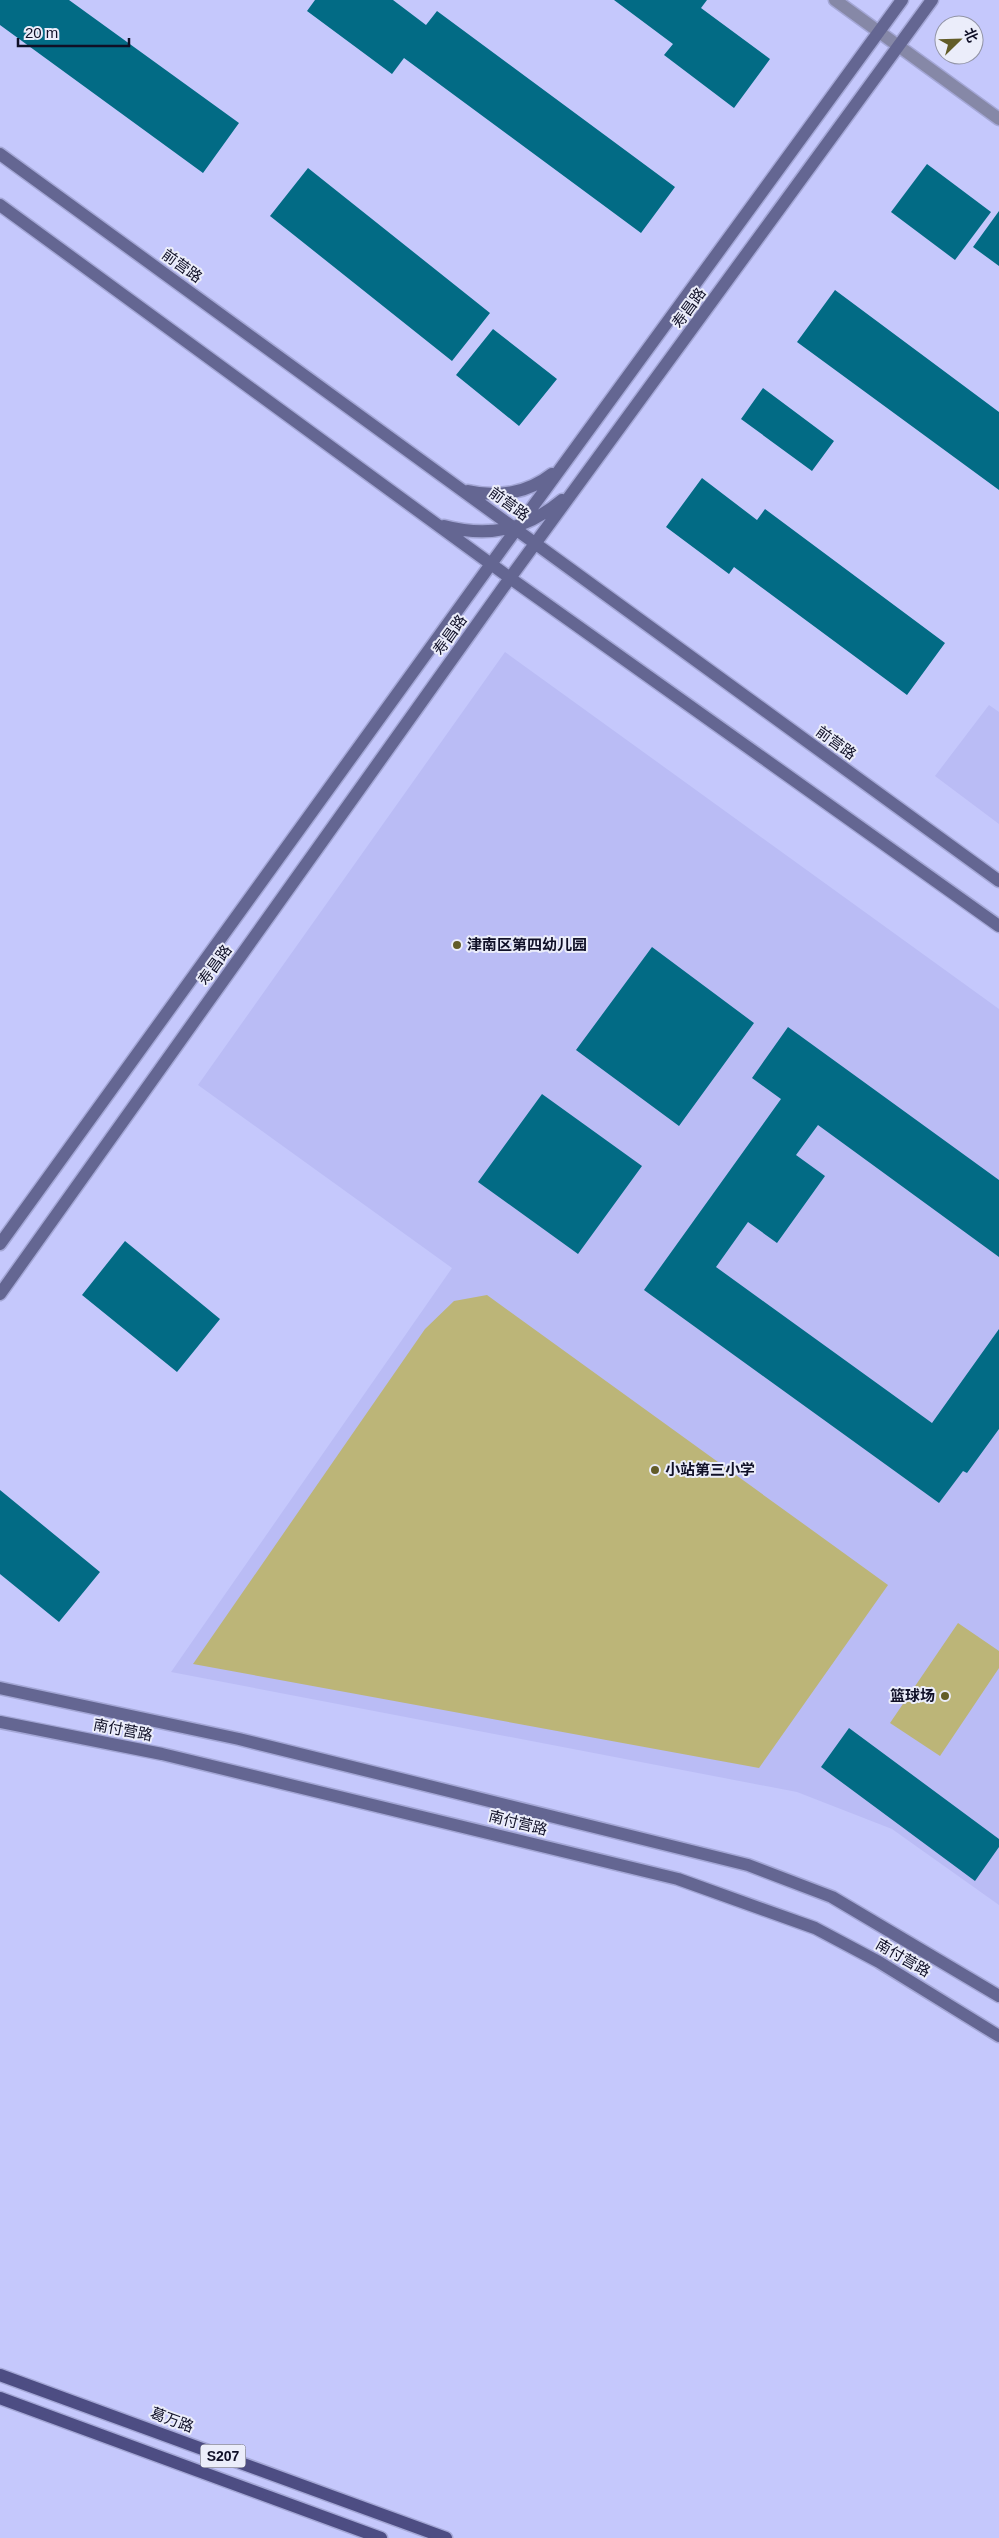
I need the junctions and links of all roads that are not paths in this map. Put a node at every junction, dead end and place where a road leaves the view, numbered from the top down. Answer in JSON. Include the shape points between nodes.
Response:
{"nodes":[{"id":1,"x":835,"y":0,"type":"edge"},
{"id":2,"x":902,"y":0,"type":"edge"},
{"id":3,"x":932,"y":0,"type":"edge"},
{"id":4,"x":879,"y":32,"type":"junction"},
{"id":5,"x":899,"y":46,"type":"junction"},
{"id":6,"x":999,"y":119,"type":"edge"},
{"id":7,"x":0,"y":154,"type":"edge"},
{"id":8,"x":0,"y":206,"type":"edge"},
{"id":9,"x":562,"y":466,"type":"junction"},
{"id":10,"x":583,"y":481,"type":"junction"},
{"id":11,"x":462,"y":490,"type":"junction"},
{"id":12,"x":436,"y":524,"type":"junction"},
{"id":13,"x":516,"y":528,"type":"junction"},
{"id":14,"x":536,"y":544,"type":"junction"},
{"id":15,"x":491,"y":564,"type":"junction"},
{"id":16,"x":510,"y":578,"type":"junction"},
{"id":17,"x":999,"y":881,"type":"edge"},
{"id":18,"x":999,"y":926,"type":"edge"},
{"id":19,"x":0,"y":1244,"type":"edge"},
{"id":20,"x":0,"y":1294,"type":"edge"},
{"id":21,"x":0,"y":1688,"type":"edge"},
{"id":22,"x":0,"y":1722,"type":"edge"},
{"id":23,"x":999,"y":1996,"type":"edge"},
{"id":24,"x":999,"y":2036,"type":"edge"},
{"id":25,"x":0,"y":2375,"type":"edge"},
{"id":26,"x":0,"y":2398,"type":"edge"},
{"id":27,"x":381,"y":2538,"type":"edge"},
{"id":28,"x":446,"y":2538,"type":"edge"}],
"edges":[{"from":1,"to":4,"type":"street"},
{"from":2,"to":4,"type":"street","name":"寿昌路"},
{"from":3,"to":5,"type":"street","name":"寿昌路"},
{"from":4,"to":5,"type":"street"},
{"from":4,"to":9,"type":"street","name":"寿昌路"},
{"from":5,"to":6,"type":"street"},
{"from":5,"to":10,"type":"street","name":"寿昌路"},
{"from":7,"to":11,"type":"street","name":"前营路"},
{"from":8,"to":12,"type":"street"},
{"from":9,"to":11,"type":"street","via":[[547,478],[519,492],[493,495]]},
{"from":9,"to":13,"type":"street","name":"寿昌路"},
{"from":10,"to":13,"type":"street","via":[[550,510]]},
{"from":10,"to":14,"type":"street","name":"寿昌路"},
{"from":11,"to":13,"type":"street","name":"前营路"},
{"from":12,"to":13,"type":"street","via":[[472,533]]},
{"from":12,"to":15,"type":"street"},
{"from":13,"to":14,"type":"street","name":"前营路"},
{"from":13,"to":15,"type":"street","name":"寿昌路"},
{"from":14,"to":16,"type":"street","name":"寿昌路"},
{"from":14,"to":17,"type":"street","name":"前营路"},
{"from":15,"to":16,"type":"street"},
{"from":15,"to":19,"type":"street","name":"寿昌路"},
{"from":16,"to":18,"type":"street"},
{"from":16,"to":20,"type":"street","name":"寿昌路"},
{"from":21,"to":23,"type":"street","name":"南付营路","via":[[249,1741],[748,1865],[832,1897]]},
{"from":22,"to":24,"type":"street","name":"南付营路","via":[[162,1754],[678,1879],[815,1928],[879,1962]]},
{"from":25,"to":28,"type":"main road","name":"葛万路","number":"S207"},
{"from":26,"to":27,"type":"main road","number":"S207"}]}
